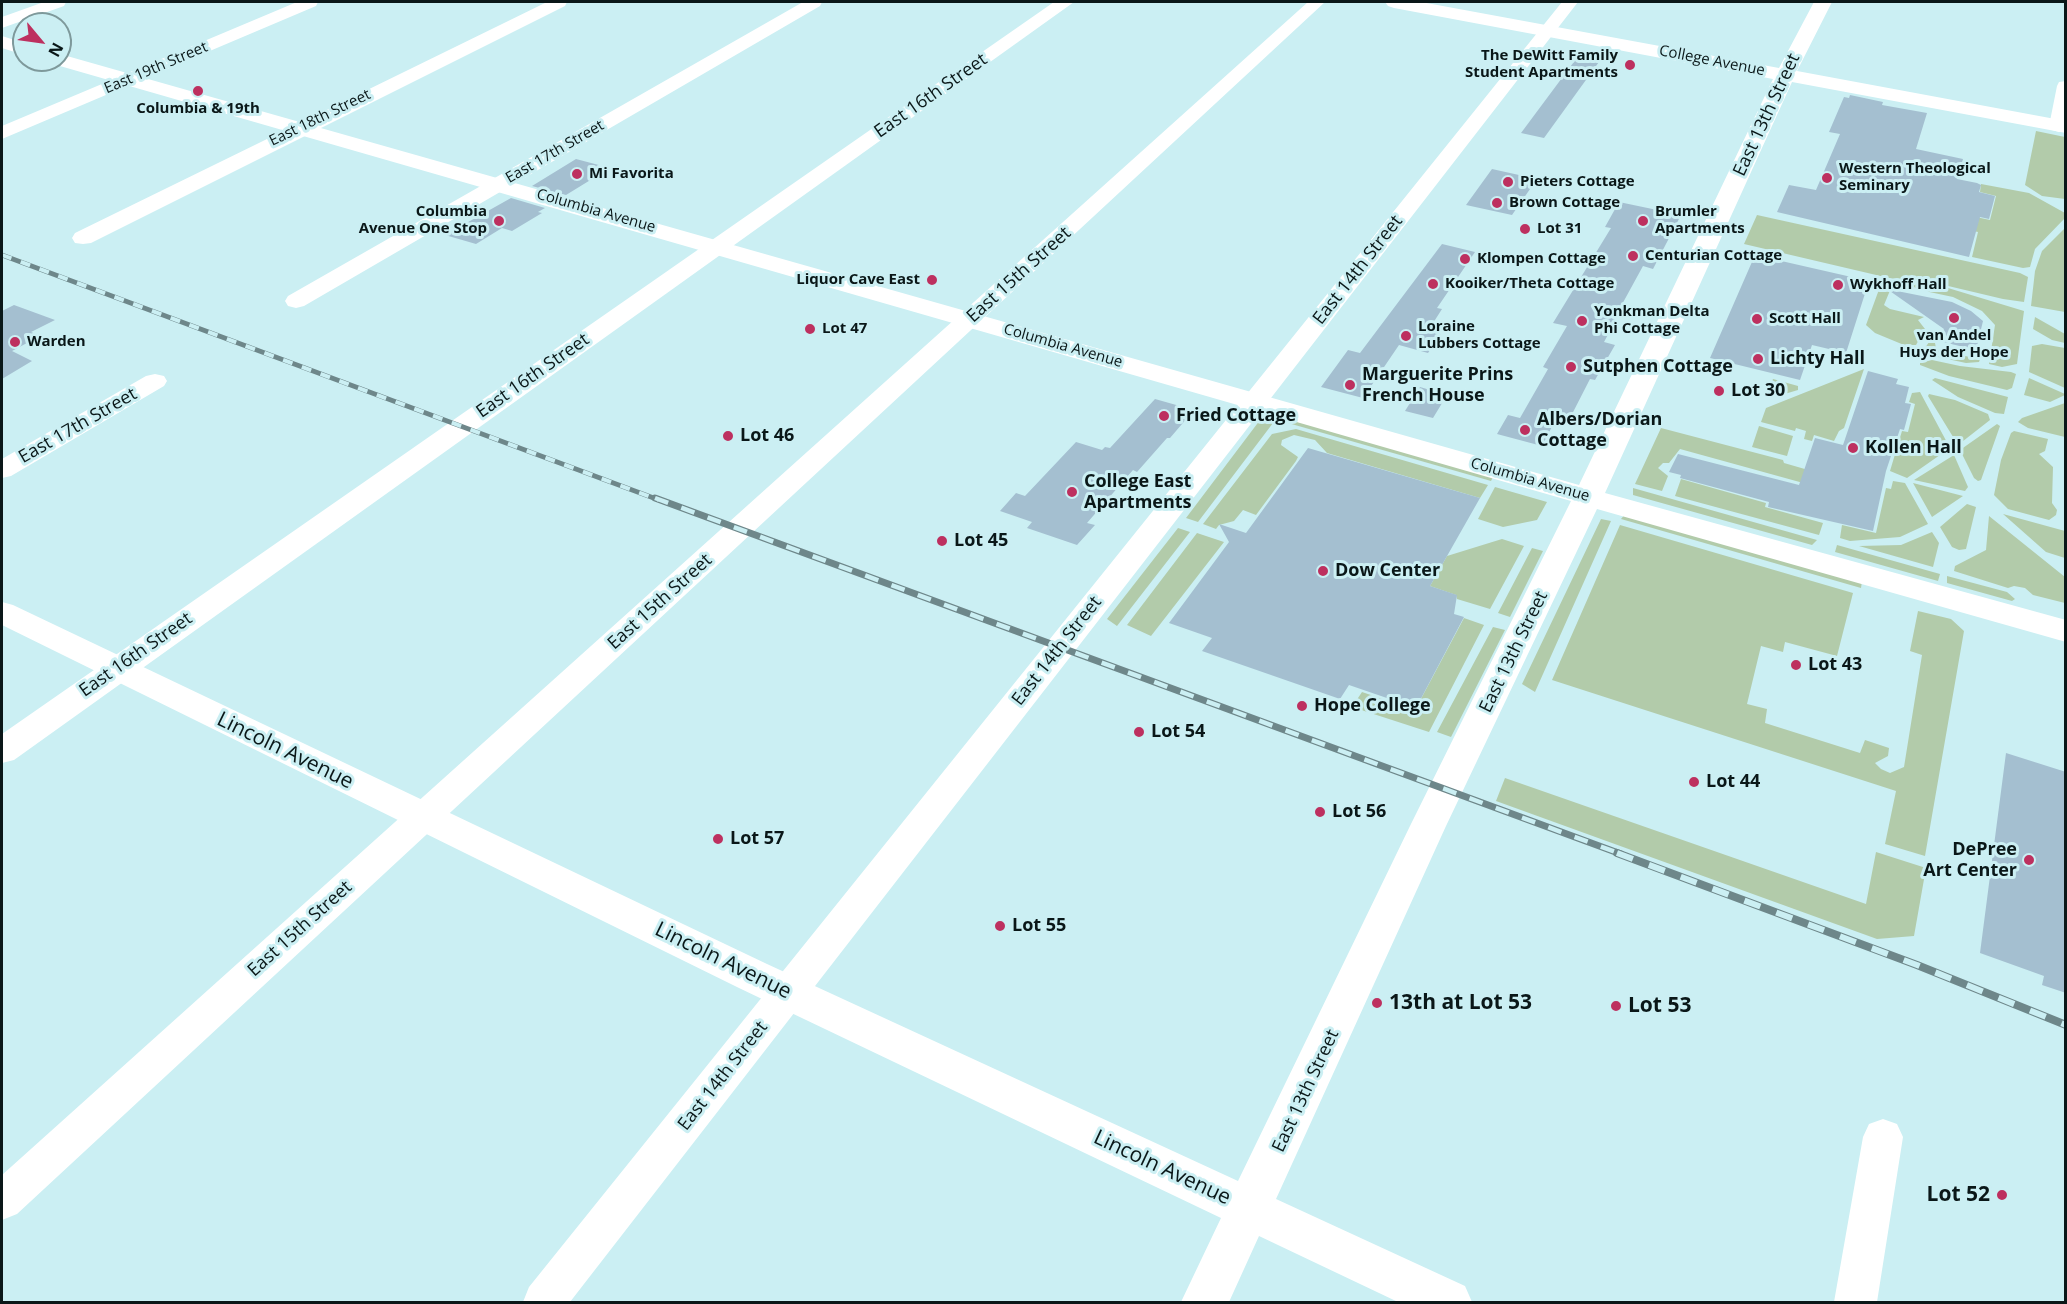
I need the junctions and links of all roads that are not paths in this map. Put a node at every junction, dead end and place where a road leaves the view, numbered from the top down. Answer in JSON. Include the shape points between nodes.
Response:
{"nodes":[{"id":1,"x":58,"y":2,"type":"edge"},
{"id":2,"x":309,"y":2,"type":"edge"},
{"id":3,"x":559,"y":2,"type":"edge"},
{"id":4,"x":814,"y":2,"type":"edge"},
{"id":5,"x":1065,"y":2,"type":"edge"},
{"id":6,"x":1317,"y":2,"type":"edge"},
{"id":7,"x":1394,"y":2,"type":"edge"},
{"id":8,"x":1570,"y":2,"type":"edge"},
{"id":9,"x":1823,"y":2,"type":"edge"},
{"id":10,"x":2,"y":23,"type":"edge"},
{"id":11,"x":1547,"y":30,"type":"junction"},
{"id":12,"x":72,"y":64,"type":"edge"},
{"id":13,"x":1785,"y":75,"type":"junction"},
{"id":14,"x":128,"y":80,"type":"junction"},
{"id":15,"x":2066,"y":86,"type":"edge"},
{"id":16,"x":2062,"y":127,"type":"edge"},
{"id":17,"x":300,"y":128,"type":"junction"},
{"id":18,"x":2,"y":133,"type":"edge"},
{"id":19,"x":500,"y":184,"type":"junction"},
{"id":20,"x":83,"y":238,"type":"dead end"},
{"id":21,"x":716,"y":246,"type":"junction"},
{"id":22,"x":296,"y":301,"type":"dead end"},
{"id":23,"x":970,"y":319,"type":"junction"},
{"id":24,"x":155,"y":381,"type":"dead end"},
{"id":25,"x":1254,"y":400,"type":"junction"},
{"id":26,"x":2,"y":470,"type":"edge"},
{"id":27,"x":1588,"y":497,"type":"junction"},
{"id":28,"x":2,"y":612,"type":"edge"},
{"id":29,"x":2066,"y":630,"type":"edge"},
{"id":30,"x":115,"y":669,"type":"junction"},
{"id":31,"x":2,"y":751,"type":"edge"},
{"id":32,"x":423,"y":817,"type":"junction"},
{"id":33,"x":789,"y":993,"type":"junction"},
{"id":34,"x":1883,"y":1137,"type":"dead end"},
{"id":35,"x":2,"y":1201,"type":"edge"},
{"id":36,"x":1250,"y":1209,"type":"junction"},
{"id":37,"x":544,"y":1302,"type":"edge"},
{"id":38,"x":1205,"y":1302,"type":"edge"},
{"id":39,"x":1448,"y":1302,"type":"edge"},
{"id":40,"x":1855,"y":1302,"type":"edge"}],
"edges":[{"from":1,"to":10,"type":"street"},
{"from":2,"to":14,"type":"street","name":"East 19th Street"},
{"from":3,"to":17,"type":"street","name":"East 18th Street"},
{"from":4,"to":19,"type":"street","name":"East 17th Street"},
{"from":5,"to":21,"type":"street","name":"East 16th Street"},
{"from":6,"to":23,"type":"street","name":"East 15th Street"},
{"from":7,"to":11,"type":"street","name":"College Avenue"},
{"from":8,"to":11,"type":"street","name":"East 14th Street"},
{"from":9,"to":13,"type":"street","name":"East 13th Street"},
{"from":11,"to":13,"type":"street","name":"College Avenue"},
{"from":11,"to":25,"type":"street","name":"East 14th Street"},
{"from":12,"to":14,"type":"street","name":"Columbia Avenue"},
{"from":13,"to":16,"type":"street","name":"College Avenue"},
{"from":13,"to":27,"type":"street","name":"East 13th Street"},
{"from":14,"to":17,"type":"street","name":"Columbia Avenue"},
{"from":14,"to":18,"type":"street","name":"East 19th Street"},
{"from":15,"to":16,"type":"street"},
{"from":17,"to":19,"type":"street","name":"Columbia Avenue"},
{"from":17,"to":20,"type":"street","name":"East 18th Street"},
{"from":19,"to":21,"type":"street","name":"Columbia Avenue"},
{"from":19,"to":22,"type":"street","name":"East 17th Street"},
{"from":21,"to":23,"type":"street","name":"Columbia Avenue"},
{"from":21,"to":30,"type":"street","name":"East 16th Street"},
{"from":23,"to":25,"type":"street","name":"Columbia Avenue"},
{"from":23,"to":32,"type":"street","name":"East 15th Street"},
{"from":24,"to":26,"type":"street","name":"East 17th Street"},
{"from":25,"to":27,"type":"street","name":"Columbia Avenue"},
{"from":25,"to":33,"type":"street","name":"East 14th Street"},
{"from":27,"to":29,"type":"street","name":"Columbia Avenue"},
{"from":27,"to":36,"type":"street","name":"East 13th Street","via":[[1428,826]]},
{"from":28,"to":30,"type":"street","name":"Lincoln Avenue"},
{"from":30,"to":31,"type":"street","name":"East 16th Street"},
{"from":30,"to":32,"type":"street","name":"Lincoln Avenue"},
{"from":32,"to":33,"type":"street","name":"Lincoln Avenue"},
{"from":32,"to":35,"type":"street","name":"East 15th Street"},
{"from":33,"to":36,"type":"street","name":"Lincoln Avenue"},
{"from":33,"to":37,"type":"street","name":"East 14th Street"},
{"from":34,"to":40,"type":"street"},
{"from":36,"to":38,"type":"street","name":"East 13th Street"},
{"from":36,"to":39,"type":"street","name":"Lincoln Avenue"}]}
